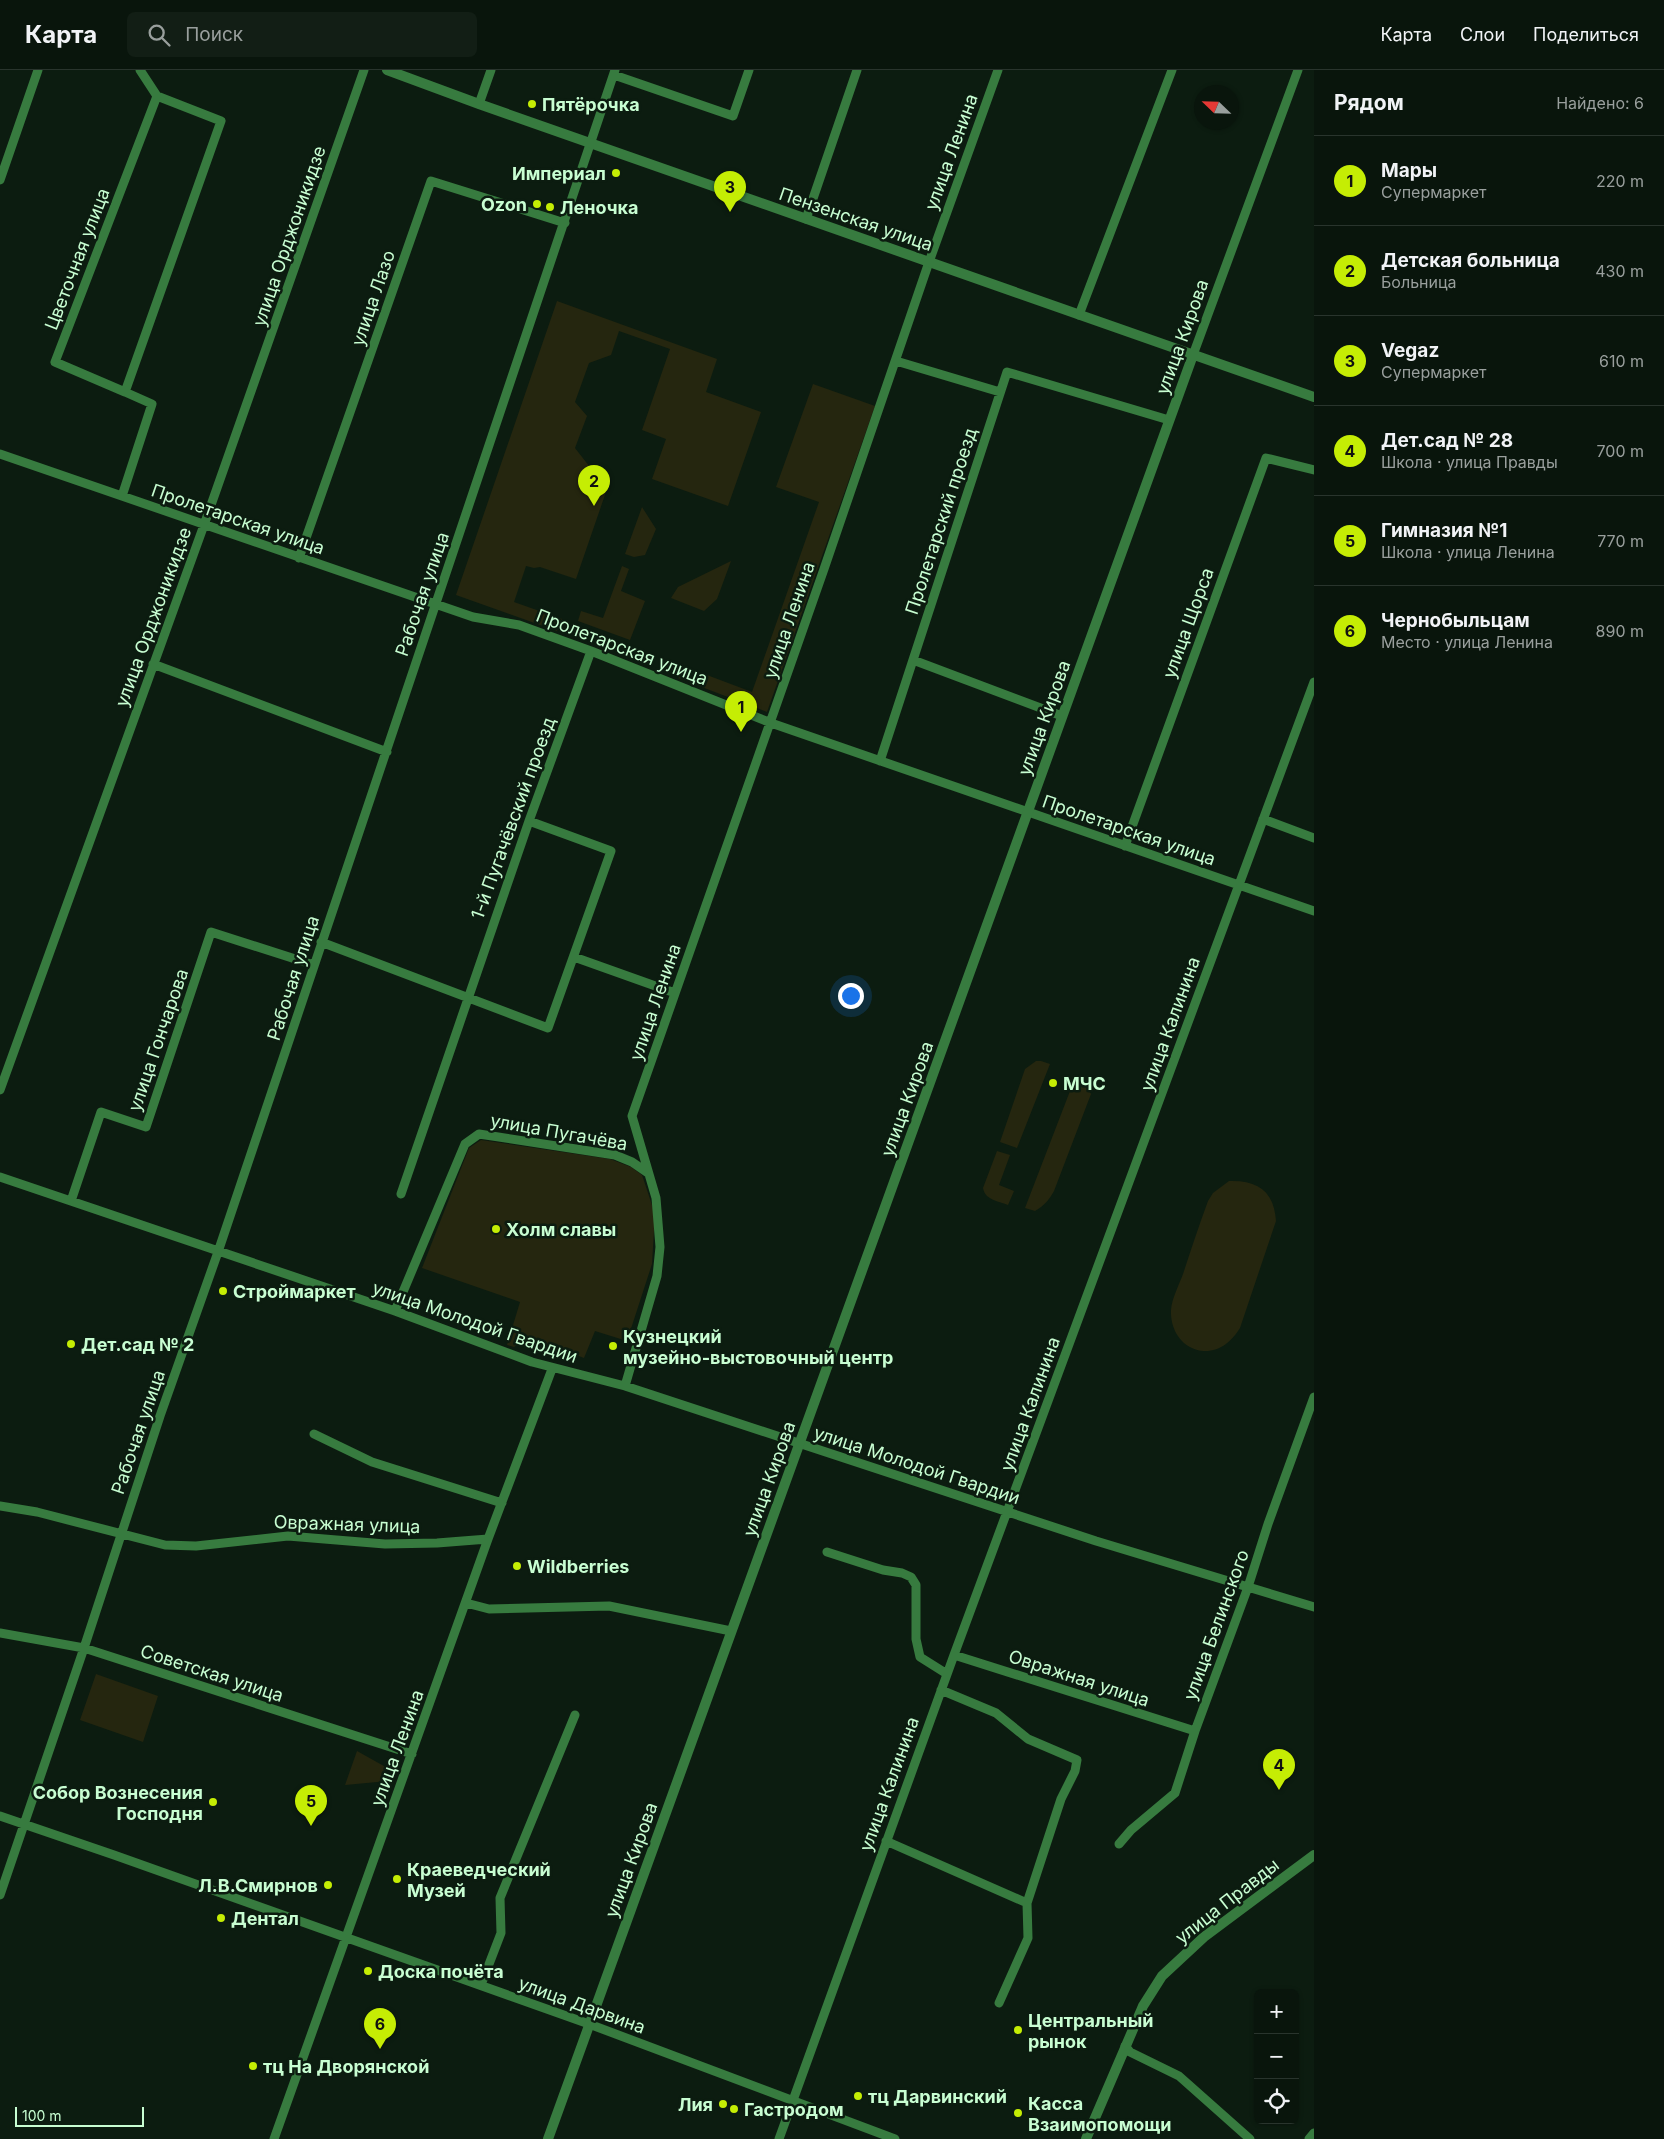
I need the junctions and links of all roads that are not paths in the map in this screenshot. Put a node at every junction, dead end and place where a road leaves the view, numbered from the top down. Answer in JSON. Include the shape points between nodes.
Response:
{"nodes":[{"id":1,"x":140,"y":70,"type":"edge"},
{"id":2,"x":364,"y":70,"type":"edge"},
{"id":3,"x":387,"y":70,"type":"edge"},
{"id":4,"x":491,"y":70,"type":"edge"},
{"id":5,"x":749,"y":70,"type":"edge"},
{"id":6,"x":857,"y":70,"type":"edge"},
{"id":7,"x":998,"y":70,"type":"edge"},
{"id":8,"x":1172,"y":70,"type":"edge"},
{"id":9,"x":1298,"y":70,"type":"edge"},
{"id":10,"x":35,"y":71,"type":"edge"},
{"id":11,"x":614,"y":73,"type":"edge"},
{"id":12,"x":157,"y":96,"type":"junction"},
{"id":13,"x":479,"y":104,"type":"junction"},
{"id":14,"x":592,"y":144,"type":"junction"},
{"id":15,"x":0,"y":180,"type":"edge"},
{"id":16,"x":806,"y":219,"type":"junction"},
{"id":17,"x":565,"y":223,"type":"junction"},
{"id":18,"x":928,"y":262,"type":"junction"},
{"id":19,"x":1079,"y":315,"type":"junction"},
{"id":20,"x":1193,"y":355,"type":"junction"},
{"id":21,"x":896,"y":362,"type":"junction"},
{"id":22,"x":124,"y":392,"type":"junction"},
{"id":23,"x":1000,"y":392,"type":"junction"},
{"id":24,"x":1314,"y":397,"type":"edge"},
{"id":25,"x":1169,"y":420,"type":"junction"},
{"id":26,"x":0,"y":454,"type":"edge"},
{"id":27,"x":1314,"y":470,"type":"edge"},
{"id":28,"x":122,"y":496,"type":"junction"},
{"id":29,"x":204,"y":525,"type":"junction"},
{"id":30,"x":299,"y":558,"type":"junction"},
{"id":31,"x":436,"y":604,"type":"junction"},
{"id":32,"x":591,"y":651,"type":"junction"},
{"id":33,"x":913,"y":660,"type":"junction"},
{"id":34,"x":153,"y":664,"type":"junction"},
{"id":35,"x":1314,"y":682,"type":"edge"},
{"id":36,"x":1062,"y":716,"type":"junction"},
{"id":37,"x":770,"y":723,"type":"junction"},
{"id":38,"x":387,"y":752,"type":"junction"},
{"id":39,"x":880,"y":761,"type":"junction"},
{"id":40,"x":1027,"y":812,"type":"junction"},
{"id":41,"x":1263,"y":819,"type":"junction"},
{"id":42,"x":529,"y":821,"type":"junction"},
{"id":43,"x":1314,"y":838,"type":"edge"},
{"id":44,"x":1124,"y":846,"type":"junction"},
{"id":45,"x":1238,"y":886,"type":"junction"},
{"id":46,"x":1314,"y":911,"type":"edge"},
{"id":47,"x":321,"y":942,"type":"junction"},
{"id":48,"x":574,"y":957,"type":"junction"},
{"id":49,"x":314,"y":964,"type":"junction"},
{"id":50,"x":675,"y":993,"type":"junction"},
{"id":51,"x":467,"y":997,"type":"junction"},
{"id":52,"x":0,"y":1090,"type":"edge"},
{"id":53,"x":648,"y":1173,"type":"junction"},
{"id":54,"x":0,"y":1177,"type":"edge"},
{"id":55,"x":401,"y":1194,"type":"dead end"},
{"id":56,"x":71,"y":1201,"type":"junction"},
{"id":57,"x":218,"y":1252,"type":"junction"},
{"id":58,"x":395,"y":1311,"type":"junction"},
{"id":59,"x":552,"y":1368,"type":"junction"},
{"id":60,"x":625,"y":1386,"type":"junction"},
{"id":61,"x":1314,"y":1397,"type":"edge"},
{"id":62,"x":314,"y":1434,"type":"dead end"},
{"id":63,"x":800,"y":1445,"type":"junction"},
{"id":64,"x":502,"y":1502,"type":"junction"},
{"id":65,"x":0,"y":1506,"type":"edge"},
{"id":66,"x":1008,"y":1511,"type":"junction"},
{"id":67,"x":122,"y":1533,"type":"junction"},
{"id":68,"x":488,"y":1539,"type":"junction"},
{"id":69,"x":827,"y":1552,"type":"dead end"},
{"id":70,"x":1248,"y":1587,"type":"junction"},
{"id":71,"x":466,"y":1603,"type":"junction"},
{"id":72,"x":1314,"y":1607,"type":"edge"},
{"id":73,"x":731,"y":1631,"type":"junction"},
{"id":74,"x":0,"y":1633,"type":"edge"},
{"id":75,"x":84,"y":1648,"type":"junction"},
{"id":76,"x":954,"y":1655,"type":"junction"},
{"id":77,"x":947,"y":1674,"type":"junction"},
{"id":78,"x":941,"y":1690,"type":"junction"},
{"id":79,"x":575,"y":1715,"type":"dead end"},
{"id":80,"x":1195,"y":1731,"type":"junction"},
{"id":81,"x":412,"y":1754,"type":"junction"},
{"id":82,"x":0,"y":1816,"type":"edge"},
{"id":83,"x":23,"y":1824,"type":"junction"},
{"id":84,"x":886,"y":1841,"type":"junction"},
{"id":85,"x":1119,"y":1844,"type":"dead end"},
{"id":86,"x":1314,"y":1855,"type":"edge"},
{"id":87,"x":0,"y":1895,"type":"edge"},
{"id":88,"x":1027,"y":1903,"type":"junction"},
{"id":89,"x":346,"y":1938,"type":"junction"},
{"id":90,"x":481,"y":1985,"type":"junction"},
{"id":91,"x":999,"y":2003,"type":"dead end"},
{"id":92,"x":588,"y":2024,"type":"junction"},
{"id":93,"x":1125,"y":2046,"type":"junction"},
{"id":94,"x":792,"y":2101,"type":"junction"},
{"id":95,"x":1314,"y":2133,"type":"edge"},
{"id":96,"x":274,"y":2139,"type":"edge"},
{"id":97,"x":548,"y":2139,"type":"edge"},
{"id":98,"x":779,"y":2139,"type":"edge"},
{"id":99,"x":896,"y":2139,"type":"edge"},
{"id":100,"x":1086,"y":2139,"type":"edge"},
{"id":101,"x":1250,"y":2139,"type":"edge"},
{"id":102,"x":1309,"y":2139,"type":"edge"}],
"edges":[{"from":1,"to":12,"type":"street"},
{"from":2,"to":29,"type":"street","name":"улица Орджоникидзе"},
{"from":3,"to":13,"type":"street","name":"Пензенская улица"},
{"from":4,"to":13,"type":"street"},
{"from":5,"to":11,"type":"street","via":[[733,116]]},
{"from":6,"to":16,"type":"street"},
{"from":7,"to":18,"type":"street","name":"улица Ленина"},
{"from":8,"to":19,"type":"street"},
{"from":9,"to":20,"type":"street","name":"улица Кирова"},
{"from":10,"to":15,"type":"street"},
{"from":11,"to":14,"type":"street","name":"Рабочая улица"},
{"from":12,"to":22,"type":"street","via":[[221,121]]},
{"from":12,"to":22,"type":"street","name":"Цветочная улица","via":[[55,362]]},
{"from":13,"to":14,"type":"street","name":"Пензенская улица"},
{"from":14,"to":16,"type":"street","name":"Пензенская улица"},
{"from":14,"to":17,"type":"street","name":"Рабочая улица"},
{"from":16,"to":18,"type":"street","name":"Пензенская улица"},
{"from":17,"to":30,"type":"street","name":"улица Лазо","via":[[431,181]]},
{"from":17,"to":31,"type":"street","name":"Рабочая улица"},
{"from":18,"to":19,"type":"street","name":"Пензенская улица"},
{"from":18,"to":21,"type":"street","name":"улица Ленина"},
{"from":19,"to":20,"type":"street","name":"Пензенская улица"},
{"from":20,"to":24,"type":"street","name":"Пензенская улица"},
{"from":20,"to":25,"type":"street","name":"улица Кирова"},
{"from":21,"to":23,"type":"street"},
{"from":21,"to":37,"type":"street","name":"улица Ленина"},
{"from":22,"to":28,"type":"street","name":"Цветочная улица","via":[[152,404]]},
{"from":23,"to":25,"type":"street","name":"Пролетарский проезд","via":[[1007,372]]},
{"from":23,"to":33,"type":"street","name":"Пролетарский проезд"},
{"from":25,"to":36,"type":"street","name":"улица Кирова"},
{"from":26,"to":28,"type":"street","name":"Пролетарская улица"},
{"from":27,"to":44,"type":"street","name":"улица Щорса","via":[[1266,458]]},
{"from":28,"to":29,"type":"street","name":"Пролетарская улица"},
{"from":29,"to":30,"type":"street","name":"Пролетарская улица"},
{"from":29,"to":34,"type":"street","name":"улица Орджоникидзе"},
{"from":30,"to":31,"type":"street","name":"Пролетарская улица"},
{"from":31,"to":32,"type":"street","name":"Пролетарская улица","via":[[473,617],[519,625]]},
{"from":31,"to":38,"type":"street","name":"Рабочая улица"},
{"from":32,"to":37,"type":"street","name":"Пролетарская улица"},
{"from":32,"to":42,"type":"street","name":"1-й Пугачёвский проезд"},
{"from":33,"to":36,"type":"street"},
{"from":33,"to":39,"type":"street","name":"Пролетарский проезд"},
{"from":34,"to":38,"type":"street"},
{"from":34,"to":52,"type":"street","name":"улица Орджоникидзе"},
{"from":35,"to":41,"type":"street","name":"улица Калинина"},
{"from":36,"to":40,"type":"street","name":"улица Кирова"},
{"from":37,"to":39,"type":"street","name":"Пролетарская улица"},
{"from":37,"to":50,"type":"street","name":"улица Ленина"},
{"from":38,"to":47,"type":"street","name":"Рабочая улица"},
{"from":39,"to":40,"type":"street","name":"Пролетарская улица"},
{"from":40,"to":44,"type":"street","name":"Пролетарская улица"},
{"from":40,"to":63,"type":"street","name":"улица Кирова"},
{"from":41,"to":43,"type":"street"},
{"from":41,"to":45,"type":"street","name":"улица Калинина"},
{"from":42,"to":48,"type":"street","via":[[611,851]]},
{"from":42,"to":51,"type":"street","name":"1-й Пугачёвский проезд"},
{"from":44,"to":45,"type":"street","name":"Пролетарская улица"},
{"from":45,"to":46,"type":"street","name":"Пролетарская улица"},
{"from":45,"to":66,"type":"street","name":"улица Калинина"},
{"from":47,"to":49,"type":"street","name":"Рабочая улица"},
{"from":47,"to":51,"type":"street"},
{"from":48,"to":50,"type":"street"},
{"from":48,"to":51,"type":"street","via":[[548,1028]]},
{"from":49,"to":56,"type":"street","name":"улица Гончарова","via":[[211,932],[146,1127],[101,1112]]},
{"from":49,"to":57,"type":"street","name":"Рабочая улица"},
{"from":50,"to":53,"type":"street","name":"улица Ленина","via":[[632,1116]]},
{"from":51,"to":55,"type":"street","name":"1-й Пугачёвский проезд"},
{"from":53,"to":58,"type":"street","name":"улица Пугачёва","via":[[615,1155],[479,1134],[465,1144]]},
{"from":53,"to":60,"type":"street","name":"улица Ленина","via":[[656,1198],[660,1247],[657,1276]]},
{"from":54,"to":56,"type":"street","name":"улица Молодой Гвардии"},
{"from":56,"to":57,"type":"street","name":"улица Молодой Гвардии"},
{"from":57,"to":58,"type":"street","name":"улица Молодой Гвардии"},
{"from":57,"to":67,"type":"street","name":"Рабочая улица"},
{"from":58,"to":59,"type":"street","name":"улица Молодой Гвардии"},
{"from":59,"to":60,"type":"street","name":"улица Молодой Гвардии"},
{"from":59,"to":64,"type":"street","name":"улица Ленина"},
{"from":60,"to":63,"type":"street","name":"улица Молодой Гвардии"},
{"from":61,"to":70,"type":"street","name":"улица Белинского"},
{"from":62,"to":64,"type":"street","via":[[372,1462]]},
{"from":63,"to":66,"type":"street","name":"улица Молодой Гвардии"},
{"from":63,"to":73,"type":"street","name":"улица Кирова"},
{"from":64,"to":68,"type":"street","name":"улица Ленина"},
{"from":65,"to":67,"type":"street","name":"Овражная улица"},
{"from":66,"to":70,"type":"street","name":"улица Молодой Гвардии"},
{"from":66,"to":76,"type":"street","name":"улица Калинина"},
{"from":67,"to":68,"type":"street","name":"Овражная улица","via":[[180,1546],[288,1536],[385,1544]]},
{"from":67,"to":75,"type":"street","name":"Рабочая улица"},
{"from":68,"to":71,"type":"street","name":"улица Ленина"},
{"from":69,"to":77,"type":"street","via":[[911,1577],[916,1585],[916,1639],[920,1657]]},
{"from":70,"to":72,"type":"street","name":"улица Молодой Гвардии"},
{"from":70,"to":80,"type":"street","name":"улица Белинского"},
{"from":71,"to":73,"type":"street","via":[[489,1609],[609,1606]]},
{"from":71,"to":81,"type":"street","name":"улица Ленина"},
{"from":73,"to":92,"type":"street","name":"улица Кирова"},
{"from":74,"to":75,"type":"street","name":"Советская улица"},
{"from":75,"to":81,"type":"street","name":"Советская улица"},
{"from":75,"to":83,"type":"street","name":"Рабочая улица"},
{"from":76,"to":77,"type":"street","name":"улица Калинина"},
{"from":76,"to":80,"type":"street","name":"Овражная улица"},
{"from":77,"to":78,"type":"street","name":"улица Калинина"},
{"from":78,"to":84,"type":"street","name":"улица Калинина"},
{"from":78,"to":88,"type":"street","via":[[996,1713],[1028,1739],[1077,1760]]},
{"from":79,"to":90,"type":"street","via":[[500,1898],[501,1932]]},
{"from":80,"to":85,"type":"street","name":"улица Белинского","via":[[1175,1793]]},
{"from":81,"to":89,"type":"street","name":"улица Ленина"},
{"from":82,"to":83,"type":"street","name":"улица Дарвина"},
{"from":83,"to":87,"type":"street","name":"Рабочая улица"},
{"from":83,"to":89,"type":"street","name":"улица Дарвина"},
{"from":84,"to":88,"type":"street"},
{"from":84,"to":94,"type":"street","name":"улица Калинина"},
{"from":86,"to":93,"type":"street","name":"улица Правды","via":[[1204,1937],[1162,1976],[1143,2006]]},
{"from":88,"to":91,"type":"street","via":[[1028,1938]]},
{"from":89,"to":90,"type":"street","name":"улица Дарвина"},
{"from":89,"to":96,"type":"street","name":"улица Ленина"},
{"from":90,"to":92,"type":"street","name":"улица Дарвина"},
{"from":92,"to":94,"type":"street","name":"улица Дарвина"},
{"from":92,"to":97,"type":"street","name":"улица Кирова"},
{"from":93,"to":100,"type":"street"},
{"from":93,"to":101,"type":"street","via":[[1130,2052],[1179,2076]]},
{"from":94,"to":98,"type":"street","name":"улица Калинина"},
{"from":94,"to":99,"type":"street","name":"улица Дарвина"},
{"from":95,"to":102,"type":"street"}]}
